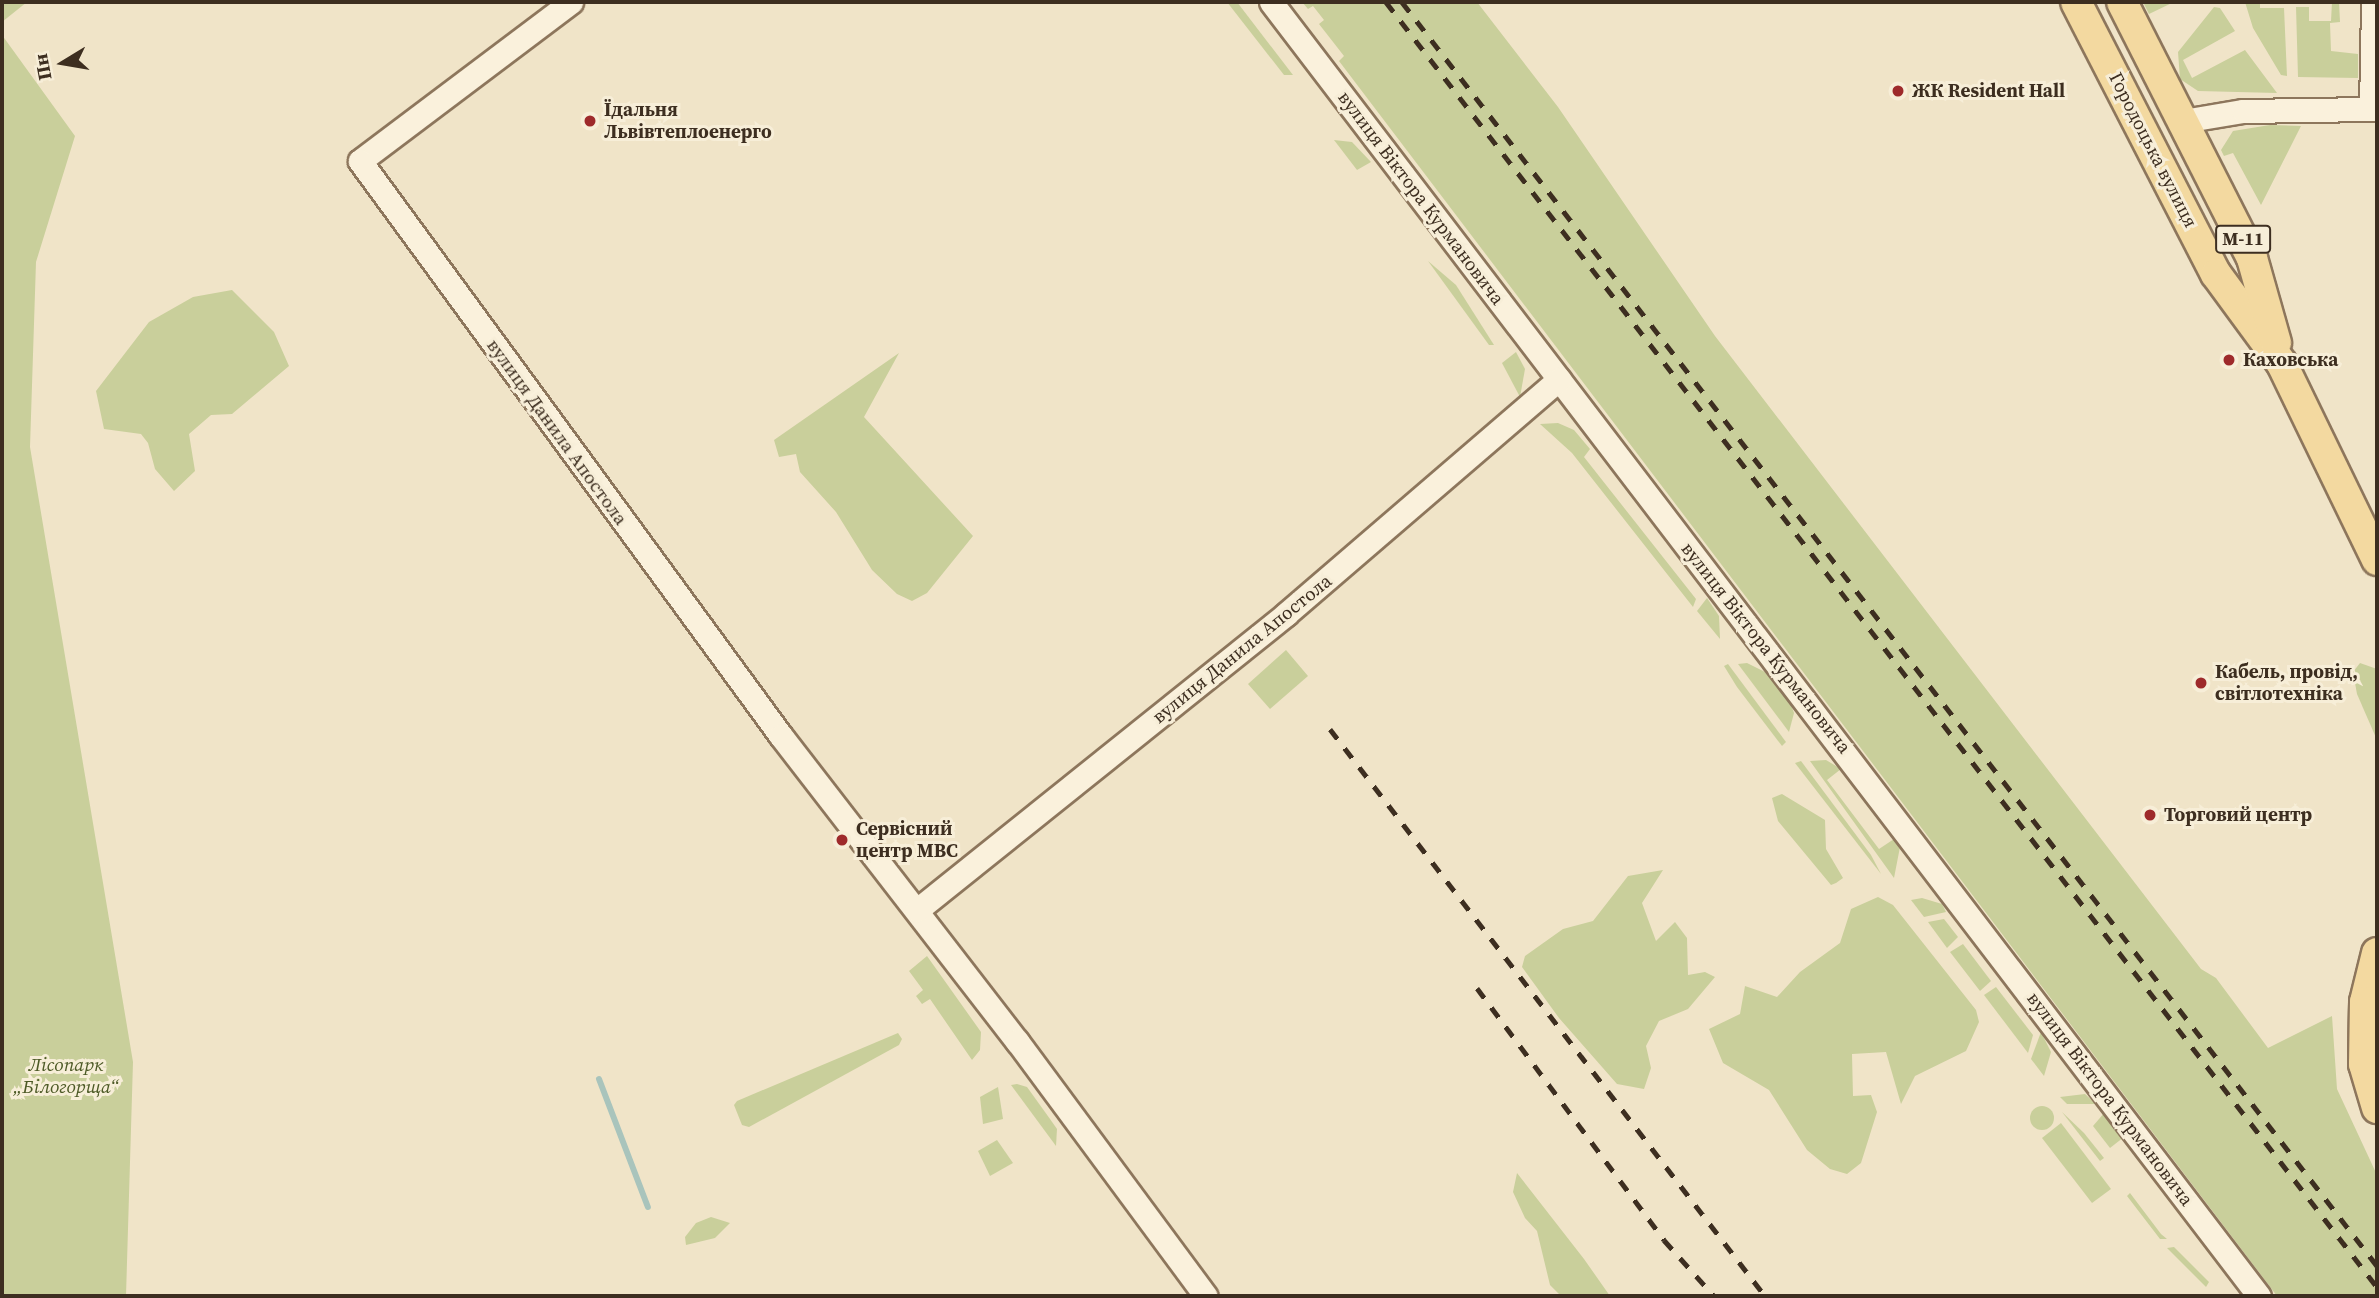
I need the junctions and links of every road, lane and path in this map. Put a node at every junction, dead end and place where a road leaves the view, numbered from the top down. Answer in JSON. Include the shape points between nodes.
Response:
{"nodes":[{"id":1,"x":571,"y":2,"type":"edge"},
{"id":2,"x":1271,"y":2,"type":"edge"},
{"id":3,"x":2076,"y":2,"type":"edge"},
{"id":4,"x":2122,"y":2,"type":"edge"},
{"id":5,"x":2373,"y":2,"type":"edge"},
{"id":6,"x":2137,"y":30,"type":"junction"},
{"id":7,"x":2118,"y":83,"type":"junction"},
{"id":8,"x":2374,"y":109,"type":"edge"},
{"id":9,"x":2183,"y":121,"type":"junction"},
{"id":10,"x":2173,"y":187,"type":"junction"},
{"id":11,"x":2282,"y":364,"type":"junction"},
{"id":12,"x":1559,"y":379,"type":"junction"},
{"id":13,"x":2377,"y":560,"type":"edge"},
{"id":14,"x":917,"y":910,"type":"junction"},
{"id":15,"x":2377,"y":953,"type":"edge"},
{"id":16,"x":2377,"y":1108,"type":"edge"},
{"id":17,"x":1206,"y":1296,"type":"edge"},
{"id":18,"x":2259,"y":1296,"type":"edge"}],
"edges":[{"from":1,"to":14,"type":"street","name":"вулиця Данила Апостола","via":[[360,160],[780,736]]},
{"from":2,"to":12,"type":"street","name":"вулиця Віктора Курмановича"},
{"from":3,"to":6,"type":"main road"},
{"from":3,"to":7,"type":"main road","name":"Городоцька вулиця","number":"М-11"},
{"from":4,"to":6,"type":"main road","name":"Городоцька вулиця","number":"М-11"},
{"from":5,"to":8,"type":"street"},
{"from":6,"to":9,"type":"main road","name":"Городоцька вулиця","number":"М-11"},
{"from":7,"to":9,"type":"main road"},
{"from":7,"to":10,"type":"main road","name":"Городоцька вулиця","number":"М-11"},
{"from":8,"to":9,"type":"street","via":[[2244,111]]},
{"from":9,"to":10,"type":"main road"},
{"from":9,"to":11,"type":"main road","name":"Городоцька вулиця","number":"М-11","via":[[2252,258]]},
{"from":10,"to":11,"type":"main road","name":"Городоцька вулиця","number":"М-11","via":[[2216,274]]},
{"from":11,"to":13,"type":"main road","name":"Городоцька вулиця","number":"М-11"},
{"from":12,"to":14,"type":"street","name":"вулиця Данила Апостола","via":[[1286,614]]},
{"from":12,"to":18,"type":"street","name":"вулиця Віктора Курмановича"},
{"from":14,"to":17,"type":"street","name":"вулиця Данила Апостола"},
{"from":15,"to":16,"type":"main road","via":[[2365,1002],[2364,1064]]}]}
